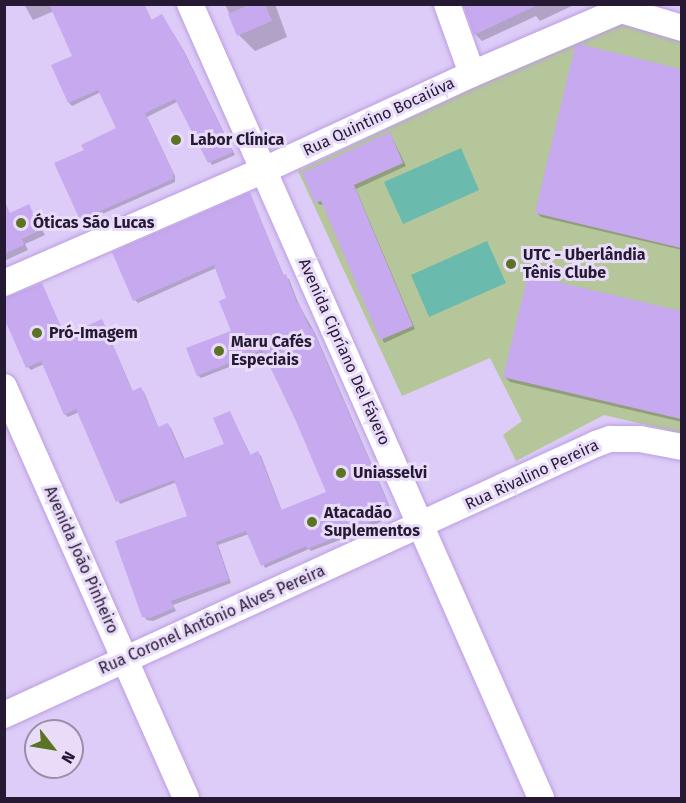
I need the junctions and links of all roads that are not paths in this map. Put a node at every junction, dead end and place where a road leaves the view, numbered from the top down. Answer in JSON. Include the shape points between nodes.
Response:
{"nodes":[{"id":1,"x":190,"y":4,"type":"edge"},
{"id":2,"x":447,"y":4,"type":"edge"},
{"id":3,"x":620,"y":7,"type":"edge"},
{"id":4,"x":674,"y":20,"type":"edge"},
{"id":5,"x":472,"y":74,"type":"junction"},
{"id":6,"x":264,"y":170,"type":"junction"},
{"id":7,"x":4,"y":283,"type":"edge"},
{"id":8,"x":4,"y":387,"type":"edge"},
{"id":9,"x":681,"y":447,"type":"edge"},
{"id":10,"x":420,"y":526,"type":"junction"},
{"id":11,"x":125,"y":659,"type":"junction"},
{"id":12,"x":4,"y":715,"type":"edge"},
{"id":13,"x":186,"y":798,"type":"edge"},
{"id":14,"x":540,"y":798,"type":"edge"}],
"edges":[{"from":1,"to":6,"type":"street","name":"Avenida Cipríano Del Fávero"},
{"from":2,"to":5,"type":"street"},
{"from":3,"to":4,"type":"street"},
{"from":3,"to":5,"type":"street","name":"Rua Quintino Bocaiúva"},
{"from":5,"to":6,"type":"street","name":"Rua Quintino Bocaiúva"},
{"from":6,"to":7,"type":"street","name":"Rua Quintino Bocaiúva"},
{"from":6,"to":10,"type":"street","name":"Avenida Cipríano Del Fávero"},
{"from":8,"to":11,"type":"street","name":"Avenida João Pinheiro"},
{"from":9,"to":10,"type":"street","name":"Rua Rivalino Pereira","via":[[640,439],[610,439]]},
{"from":10,"to":11,"type":"street","name":"Rua Coronel Antônio Alves Pereira"},
{"from":10,"to":14,"type":"street","name":"Avenida Cipríano Del Fávero"},
{"from":11,"to":12,"type":"street","name":"Rua Coronel Antônio Alves Pereira"},
{"from":11,"to":13,"type":"street","name":"Avenida João Pinheiro"}]}
